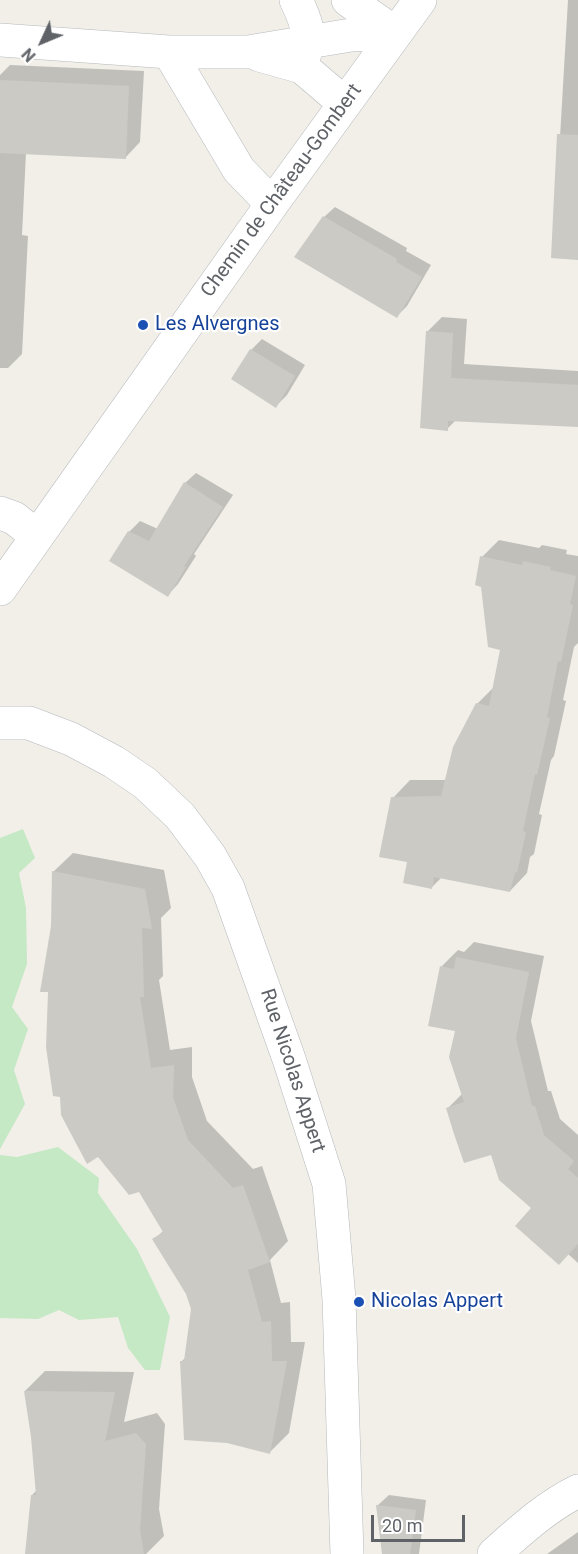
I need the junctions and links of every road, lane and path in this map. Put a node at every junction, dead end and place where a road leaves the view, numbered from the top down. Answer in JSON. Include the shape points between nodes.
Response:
{"nodes":[{"id":1,"x":296,"y":0,"type":"edge"},
{"id":2,"x":348,"y":0,"type":"edge"},
{"id":3,"x":420,"y":0,"type":"edge"},
{"id":4,"x":395,"y":33,"type":"junction"},
{"id":5,"x":0,"y":40,"type":"edge"},
{"id":6,"x":169,"y":52,"type":"junction"},
{"id":7,"x":305,"y":55,"type":"junction"},
{"id":8,"x":344,"y":103,"type":"junction"},
{"id":9,"x":272,"y":204,"type":"junction"},
{"id":10,"x":0,"y":513,"type":"edge"},
{"id":11,"x":37,"y":536,"type":"junction"},
{"id":12,"x":0,"y":588,"type":"edge"},
{"id":13,"x":1,"y":722,"type":"edge"},
{"id":14,"x":578,"y":1491,"type":"edge"},
{"id":15,"x":347,"y":1554,"type":"edge"},
{"id":16,"x":494,"y":1554,"type":"edge"}],
"edges":[{"from":1,"to":7,"type":"street","via":[[306,22]]},
{"from":2,"to":4,"type":"street"},
{"from":3,"to":4,"type":"street","name":"Chemin de Château-Gombert"},
{"from":4,"to":7,"type":"street","via":[[351,35]]},
{"from":4,"to":8,"type":"street","name":"Chemin de Château-Gombert"},
{"from":5,"to":6,"type":"street"},
{"from":6,"to":7,"type":"street"},
{"from":6,"to":9,"type":"street","via":[[239,170]]},
{"from":7,"to":8,"type":"street"},
{"from":8,"to":9,"type":"street","name":"Chemin de Château-Gombert"},
{"from":9,"to":11,"type":"street","name":"Chemin de Château-Gombert"},
{"from":10,"to":11,"type":"street","via":[[14,518]]},
{"from":11,"to":12,"type":"street","name":"Chemin de Château-Gombert"},
{"from":13,"to":15,"type":"street","name":"Rue Nicolas Appert","via":[[29,723],[71,739],[145,783],[180,816],[228,888],[290,1059],[329,1184],[339,1299]]},
{"from":14,"to":16,"type":"street","via":[[562,1498]]}]}
